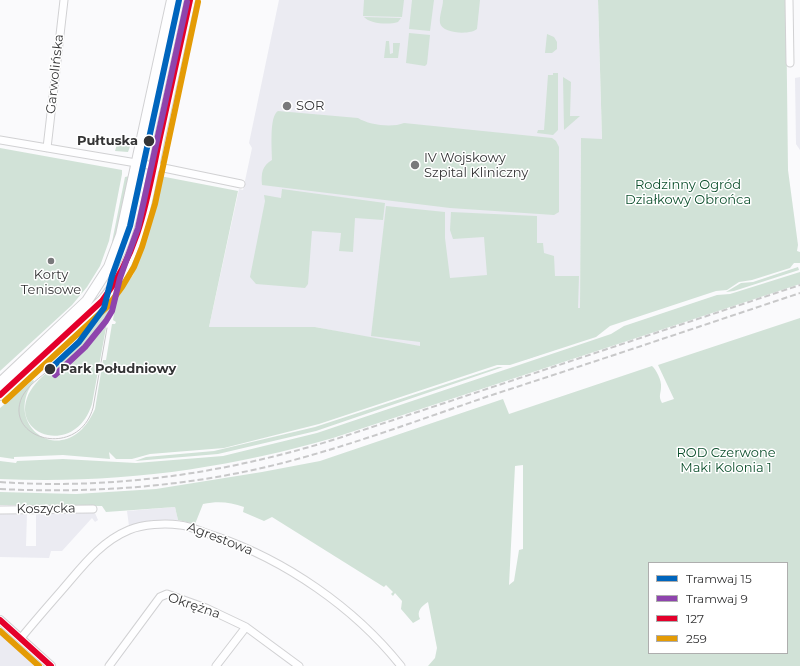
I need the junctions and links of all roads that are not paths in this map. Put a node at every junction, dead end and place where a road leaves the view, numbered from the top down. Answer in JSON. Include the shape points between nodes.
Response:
{"nodes":[{"id":1,"x":64,"y":0,"type":"edge"},
{"id":2,"x":172,"y":0,"type":"edge"},
{"id":3,"x":190,"y":0,"type":"edge"},
{"id":4,"x":789,"y":0,"type":"edge"},
{"id":5,"x":790,"y":63,"type":"dead end"},
{"id":6,"x":0,"y":140,"type":"edge"},
{"id":7,"x":47,"y":148,"type":"junction"},
{"id":8,"x":137,"y":163,"type":"junction"},
{"id":9,"x":154,"y":166,"type":"junction"},
{"id":10,"x":241,"y":184,"type":"dead end"},
{"id":11,"x":0,"y":383,"type":"edge"},
{"id":12,"x":0,"y":395,"type":"edge"},
{"id":13,"x":93,"y":509,"type":"dead end"},
{"id":14,"x":0,"y":510,"type":"edge"},
{"id":15,"x":0,"y":620,"type":"edge"},
{"id":16,"x":246,"y":627,"type":"junction"},
{"id":17,"x":21,"y":638,"type":"junction"},
{"id":18,"x":51,"y":666,"type":"edge"},
{"id":19,"x":110,"y":666,"type":"edge"},
{"id":20,"x":216,"y":666,"type":"edge"},
{"id":21,"x":299,"y":666,"type":"edge"},
{"id":22,"x":401,"y":666,"type":"edge"}],
"edges":[{"from":1,"to":7,"type":"street","name":"Garwolińska"},
{"from":2,"to":8,"type":"main road"},
{"from":3,"to":9,"type":"main road"},
{"from":4,"to":5,"type":"street"},
{"from":6,"to":7,"type":"street"},
{"from":7,"to":8,"type":"street"},
{"from":8,"to":9,"type":"street"},
{"from":8,"to":11,"type":"main road","via":[[121,235],[102,280],[82,307]]},
{"from":9,"to":10,"type":"street"},
{"from":9,"to":12,"type":"main road","via":[[135,245],[115,285],[95,308]]},
{"from":13,"to":14,"type":"street","name":"Koszycka"},
{"from":15,"to":17,"type":"street"},
{"from":16,"to":19,"type":"street","name":"Okrężna","via":[[192,603],[171,595],[162,595]]},
{"from":16,"to":20,"type":"street"},
{"from":16,"to":21,"type":"street","name":"Okrężna"},
{"from":17,"to":18,"type":"street"},
{"from":17,"to":22,"type":"street","name":"Agrestowa","via":[[89,559],[113,539],[130,530],[158,524],[181,525],[242,546],[299,577],[370,632]]}]}
